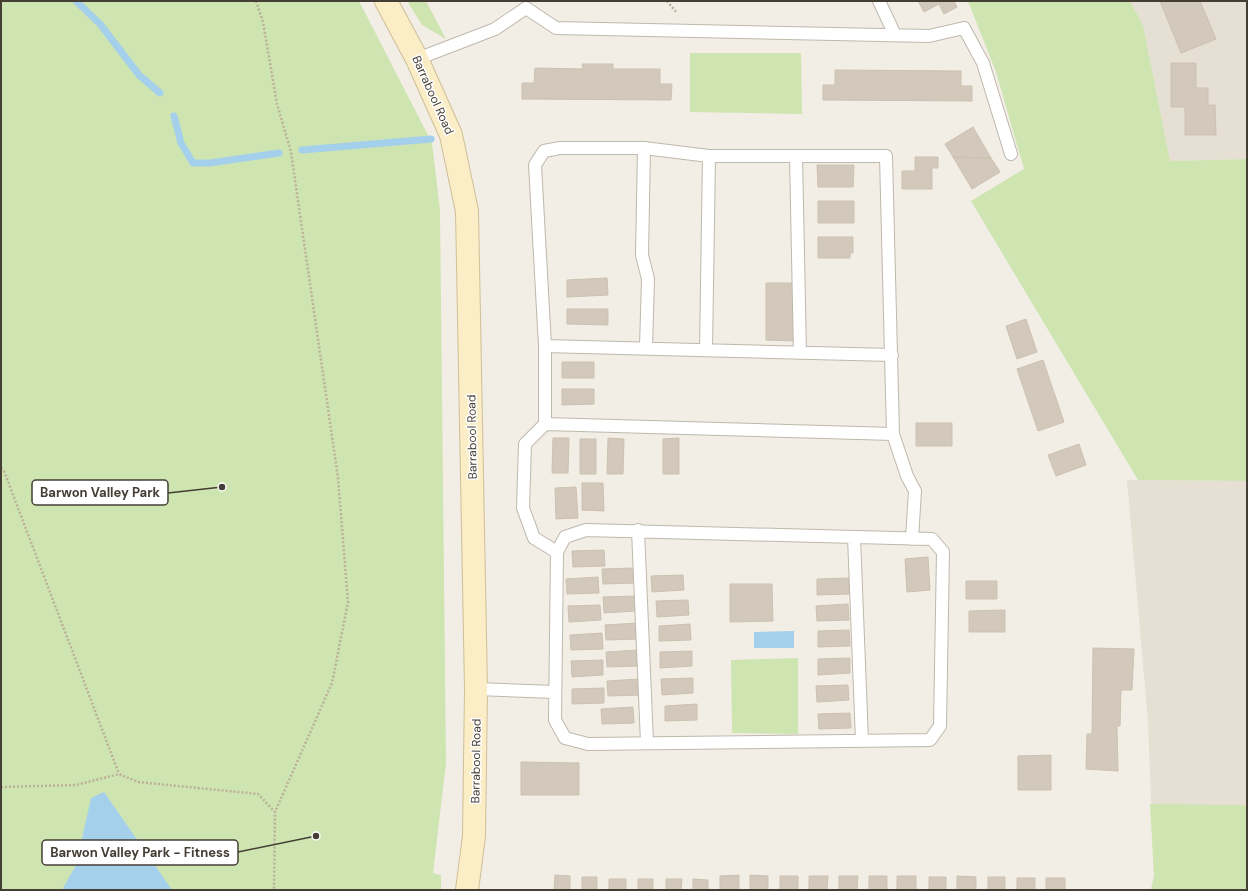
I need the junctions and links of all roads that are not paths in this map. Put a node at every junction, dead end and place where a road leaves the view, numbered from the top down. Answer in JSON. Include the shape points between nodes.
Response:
{"nodes":[{"id":1,"x":386,"y":1,"type":"edge"},
{"id":2,"x":879,"y":1,"type":"edge"},
{"id":3,"x":526,"y":5,"type":"edge"},
{"id":4,"x":895,"y":35,"type":"junction"},
{"id":5,"x":417,"y":58,"type":"junction"},
{"id":6,"x":644,"y":148,"type":"junction"},
{"id":7,"x":1011,"y":154,"type":"dead end"},
{"id":8,"x":709,"y":156,"type":"junction"},
{"id":9,"x":796,"y":156,"type":"junction"},
{"id":10,"x":545,"y":346,"type":"junction"},
{"id":11,"x":646,"y":348,"type":"junction"},
{"id":12,"x":706,"y":350,"type":"junction"},
{"id":13,"x":800,"y":352,"type":"junction"},
{"id":14,"x":892,"y":355,"type":"junction"},
{"id":15,"x":545,"y":424,"type":"junction"},
{"id":16,"x":893,"y":434,"type":"junction"},
{"id":17,"x":638,"y":530,"type":"junction"},
{"id":18,"x":854,"y":537,"type":"junction"},
{"id":19,"x":912,"y":539,"type":"junction"},
{"id":20,"x":557,"y":552,"type":"junction"},
{"id":21,"x":476,"y":689,"type":"junction"},
{"id":22,"x":554,"y":692,"type":"junction"},
{"id":23,"x":862,"y":741,"type":"junction"},
{"id":24,"x":647,"y":743,"type":"junction"},
{"id":25,"x":467,"y":890,"type":"edge"}],
"edges":[{"from":1,"to":5,"type":"street","name":"Barrabool Road"},
{"from":2,"to":4,"type":"lane"},
{"from":3,"to":4,"type":"lane","via":[[556,28]]},
{"from":3,"to":5,"type":"lane","via":[[495,29]]},
{"from":4,"to":7,"type":"lane","via":[[929,36],[964,28],[983,63]]},
{"from":5,"to":21,"type":"street","name":"Barrabool Road","via":[[451,136],[467,211]]},
{"from":6,"to":8,"type":"lane"},
{"from":6,"to":10,"type":"lane","via":[[560,148],[544,151],[535,165]]},
{"from":6,"to":11,"type":"lane","via":[[642,255],[648,279]]},
{"from":8,"to":9,"type":"lane"},
{"from":8,"to":12,"type":"lane"},
{"from":9,"to":13,"type":"lane"},
{"from":9,"to":14,"type":"lane","via":[[886,156]]},
{"from":10,"to":11,"type":"lane"},
{"from":10,"to":15,"type":"lane"},
{"from":11,"to":12,"type":"lane"},
{"from":12,"to":13,"type":"lane"},
{"from":13,"to":14,"type":"lane"},
{"from":14,"to":16,"type":"lane"},
{"from":15,"to":16,"type":"lane"},
{"from":15,"to":20,"type":"lane","via":[[525,444],[523,508],[534,538]]},
{"from":16,"to":19,"type":"lane","via":[[907,476],[915,491]]},
{"from":17,"to":18,"type":"lane"},
{"from":17,"to":20,"type":"lane","via":[[586,530],[565,537]]},
{"from":17,"to":24,"type":"lane"},
{"from":18,"to":19,"type":"lane"},
{"from":18,"to":23,"type":"lane"},
{"from":19,"to":23,"type":"lane","via":[[932,539],[943,552],[940,726],[930,740]]},
{"from":20,"to":22,"type":"lane"},
{"from":21,"to":22,"type":"lane"},
{"from":21,"to":25,"type":"street","name":"Barrabool Road","via":[[474,836]]},
{"from":22,"to":24,"type":"lane","via":[[555,720],[565,738],[588,744]]},
{"from":23,"to":24,"type":"lane"}]}
